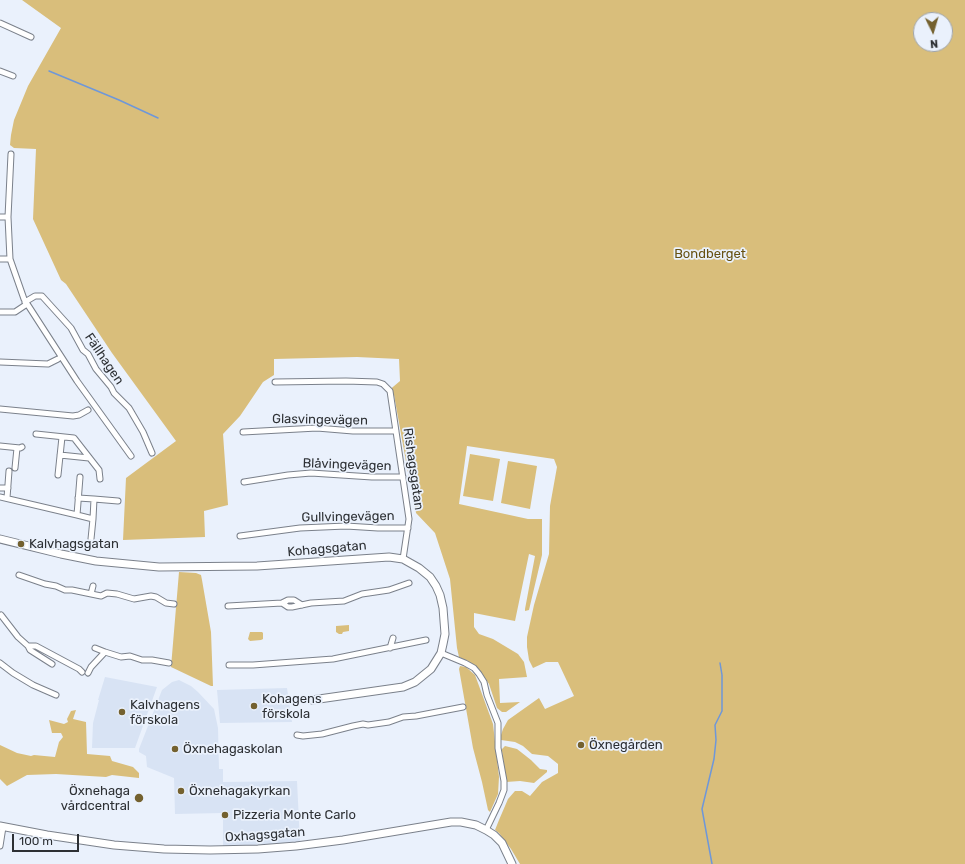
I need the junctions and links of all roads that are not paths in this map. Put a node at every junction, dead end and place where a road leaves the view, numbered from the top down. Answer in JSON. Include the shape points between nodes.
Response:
{"nodes":[{"id":1,"x":0,"y":23,"type":"edge"},
{"id":2,"x":31,"y":37,"type":"dead end"},
{"id":3,"x":0,"y":71,"type":"edge"},
{"id":4,"x":13,"y":76,"type":"dead end"},
{"id":5,"x":11,"y":154,"type":"dead end"},
{"id":6,"x":0,"y":216,"type":"edge"},
{"id":7,"x":8,"y":217,"type":"junction"},
{"id":8,"x":0,"y":259,"type":"edge"},
{"id":9,"x":10,"y":259,"type":"junction"},
{"id":10,"x":26,"y":303,"type":"junction"},
{"id":11,"x":0,"y":312,"type":"edge"},
{"id":12,"x":58,"y":359,"type":"dead end"},
{"id":13,"x":0,"y":362,"type":"edge"},
{"id":14,"x":275,"y":382,"type":"dead end"},
{"id":15,"x":0,"y":409,"type":"edge"},
{"id":16,"x":88,"y":410,"type":"dead end"},
{"id":17,"x":396,"y":431,"type":"junction"},
{"id":18,"x":243,"y":432,"type":"dead end"},
{"id":19,"x":36,"y":434,"type":"dead end"},
{"id":20,"x":62,"y":436,"type":"junction"},
{"id":21,"x":0,"y":446,"type":"edge"},
{"id":22,"x":152,"y":453,"type":"dead end"},
{"id":23,"x":60,"y":455,"type":"junction"},
{"id":24,"x":131,"y":456,"type":"dead end"},
{"id":25,"x":89,"y":458,"type":"junction"},
{"id":26,"x":15,"y":468,"type":"dead end"},
{"id":27,"x":9,"y":471,"type":"dead end"},
{"id":28,"x":58,"y":475,"type":"dead end"},
{"id":29,"x":80,"y":477,"type":"dead end"},
{"id":30,"x":403,"y":477,"type":"junction"},
{"id":31,"x":100,"y":479,"type":"dead end"},
{"id":32,"x":244,"y":482,"type":"dead end"},
{"id":33,"x":0,"y":488,"type":"edge"},
{"id":34,"x":8,"y":488,"type":"junction"},
{"id":35,"x":0,"y":497,"type":"edge"},
{"id":36,"x":7,"y":498,"type":"junction"},
{"id":37,"x":78,"y":498,"type":"junction"},
{"id":38,"x":94,"y":499,"type":"junction"},
{"id":39,"x":118,"y":501,"type":"dead end"},
{"id":40,"x":77,"y":515,"type":"junction"},
{"id":41,"x":93,"y":519,"type":"junction"},
{"id":42,"x":408,"y":528,"type":"junction"},
{"id":43,"x":240,"y":536,"type":"dead end"},
{"id":44,"x":0,"y":539,"type":"edge"},
{"id":45,"x":91,"y":539,"type":"dead end"},
{"id":46,"x":403,"y":559,"type":"junction"},
{"id":47,"x":19,"y":575,"type":"dead end"},
{"id":48,"x":409,"y":583,"type":"dead end"},
{"id":49,"x":93,"y":586,"type":"dead end"},
{"id":50,"x":91,"y":594,"type":"junction"},
{"id":51,"x":174,"y":604,"type":"dead end"},
{"id":52,"x":228,"y":606,"type":"dead end"},
{"id":53,"x":1,"y":615,"type":"dead end"},
{"id":54,"x":394,"y":638,"type":"dead end"},
{"id":55,"x":426,"y":640,"type":"dead end"},
{"id":56,"x":28,"y":646,"type":"junction"},
{"id":57,"x":95,"y":648,"type":"dead end"},
{"id":58,"x":390,"y":648,"type":"junction"},
{"id":59,"x":105,"y":652,"type":"junction"},
{"id":60,"x":441,"y":653,"type":"junction"},
{"id":61,"x":0,"y":663,"type":"edge"},
{"id":62,"x":169,"y":663,"type":"dead end"},
{"id":63,"x":52,"y":664,"type":"dead end"},
{"id":64,"x":229,"y":665,"type":"dead end"},
{"id":65,"x":56,"y":696,"type":"dead end"},
{"id":66,"x":312,"y":700,"type":"dead end"},
{"id":67,"x":463,"y":707,"type":"dead end"},
{"id":68,"x":297,"y":735,"type":"dead end"},
{"id":69,"x":2,"y":827,"type":"edge"},
{"id":70,"x":486,"y":830,"type":"junction"},
{"id":71,"x":0,"y":846,"type":"edge"},
{"id":72,"x":512,"y":864,"type":"edge"}],
"edges":[{"from":1,"to":2,"type":"street"},
{"from":3,"to":4,"type":"street"},
{"from":5,"to":7,"type":"street"},
{"from":6,"to":7,"type":"street"},
{"from":7,"to":9,"type":"street"},
{"from":8,"to":9,"type":"street"},
{"from":9,"to":10,"type":"street"},
{"from":10,"to":11,"type":"street","via":[[15,312]]},
{"from":10,"to":22,"type":"street","name":"Fällhagen","via":[[35,296],[42,296],[72,328],[98,372],[129,408]]},
{"from":10,"to":24,"type":"street","via":[[77,381]]},
{"from":12,"to":13,"type":"street","via":[[48,364]]},
{"from":14,"to":17,"type":"street","name":"Rishagsgatan","via":[[346,381],[383,384],[391,394]]},
{"from":15,"to":16,"type":"street","via":[[73,416]]},
{"from":17,"to":18,"type":"street","name":"Glasvingevägen","via":[[317,428]]},
{"from":17,"to":30,"type":"street","name":"Rishagsgatan"},
{"from":19,"to":20,"type":"street"},
{"from":20,"to":23,"type":"street"},
{"from":20,"to":25,"type":"street","via":[[74,438]]},
{"from":21,"to":26,"type":"street","via":[[20,447]]},
{"from":23,"to":25,"type":"street"},
{"from":23,"to":28,"type":"street"},
{"from":25,"to":31,"type":"street","via":[[100,472]]},
{"from":27,"to":34,"type":"street"},
{"from":29,"to":37,"type":"street"},
{"from":30,"to":32,"type":"street","name":"Blåvingevägen","via":[[311,473]]},
{"from":30,"to":42,"type":"street","name":"Rishagsgatan"},
{"from":33,"to":34,"type":"street"},
{"from":34,"to":36,"type":"street"},
{"from":35,"to":36,"type":"street"},
{"from":36,"to":40,"type":"street"},
{"from":37,"to":38,"type":"street"},
{"from":37,"to":40,"type":"street"},
{"from":38,"to":39,"type":"street"},
{"from":38,"to":41,"type":"street"},
{"from":40,"to":41,"type":"street"},
{"from":41,"to":45,"type":"street"},
{"from":42,"to":43,"type":"street","name":"Gullvingevägen","via":[[346,526]]},
{"from":42,"to":46,"type":"street","name":"Rishagsgatan"},
{"from":44,"to":46,"type":"street","name":"Kohagsgatan","via":[[96,561],[159,567],[250,567],[389,557]]},
{"from":46,"to":60,"type":"street","name":"Kohagsgatan","via":[[430,577],[440,595],[445,634]]},
{"from":47,"to":50,"type":"street","via":[[65,590]]},
{"from":48,"to":52,"type":"street","via":[[344,601],[292,608],[282,603]]},
{"from":49,"to":50,"type":"street"},
{"from":50,"to":51,"type":"street","via":[[117,594],[134,599],[151,596]]},
{"from":53,"to":56,"type":"street"},
{"from":54,"to":58,"type":"street"},
{"from":55,"to":58,"type":"street"},
{"from":56,"to":59,"type":"street","via":[[36,646],[85,672]]},
{"from":56,"to":63,"type":"street"},
{"from":57,"to":59,"type":"street"},
{"from":58,"to":64,"type":"street","via":[[333,660],[253,666]]},
{"from":59,"to":62,"type":"street"},
{"from":60,"to":66,"type":"street","name":"Kohagsgatan","via":[[423,677],[403,687]]},
{"from":60,"to":70,"type":"street","via":[[465,663],[479,674],[498,723],[498,748],[504,790]]},
{"from":61,"to":65,"type":"street","via":[[33,685]]},
{"from":67,"to":68,"type":"street","via":[[403,717],[389,722],[363,724],[322,734]]},
{"from":69,"to":70,"type":"street","name":"Oxhagsgatan","via":[[95,843],[186,850],[296,846],[451,822],[476,825]]},
{"from":69,"to":71,"type":"street"},
{"from":70,"to":72,"type":"street","name":"Oxhagsgatan","via":[[502,843]]}]}
